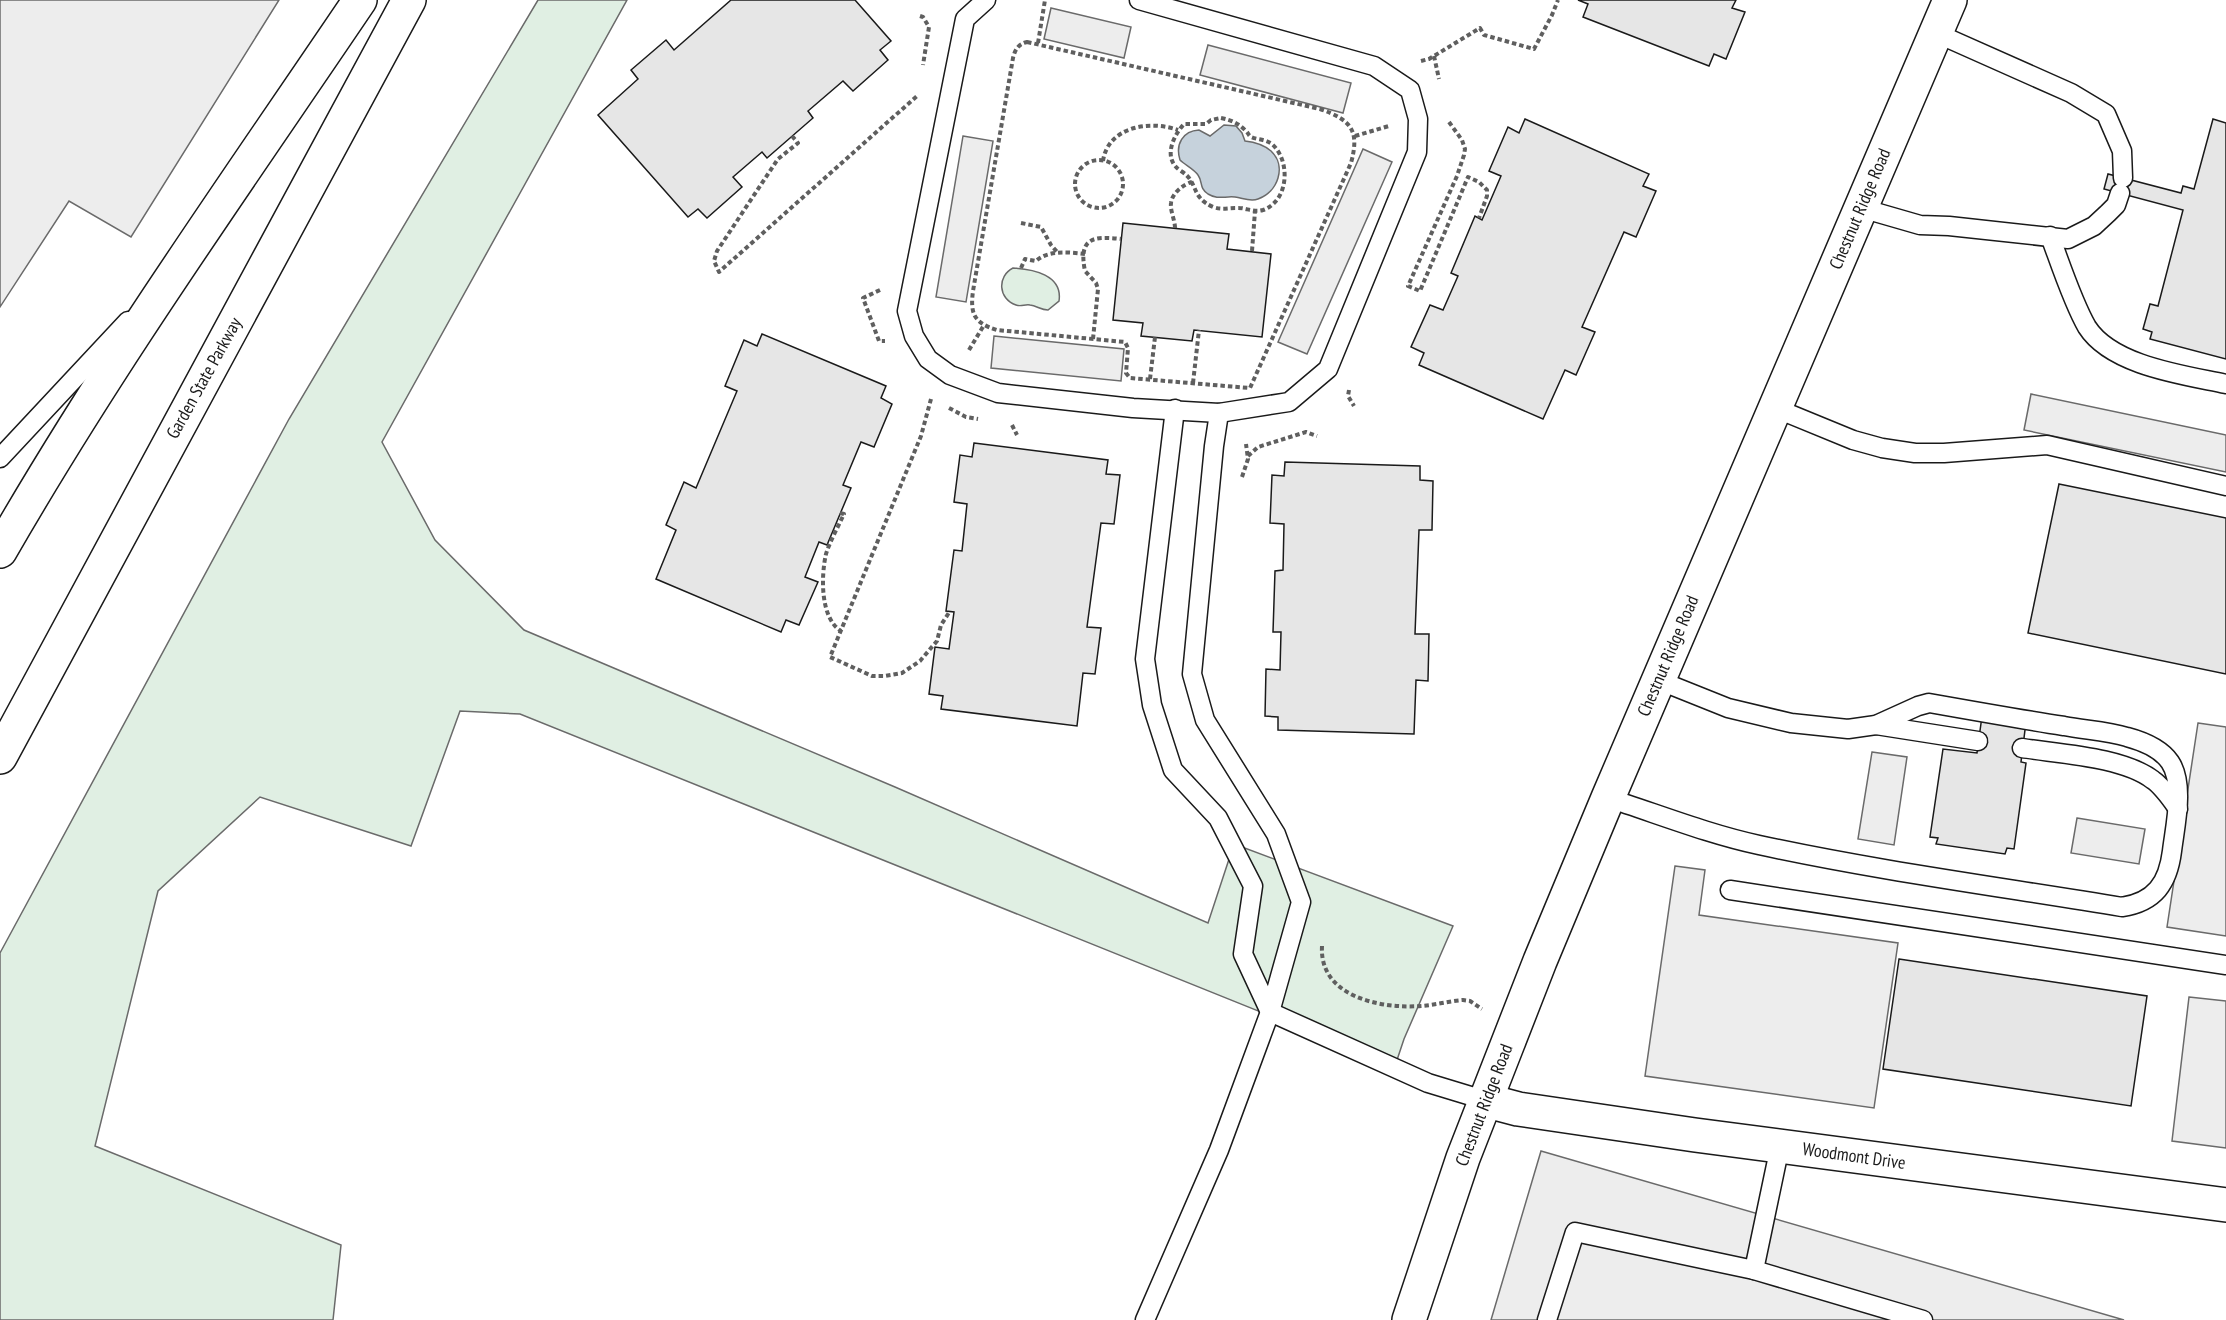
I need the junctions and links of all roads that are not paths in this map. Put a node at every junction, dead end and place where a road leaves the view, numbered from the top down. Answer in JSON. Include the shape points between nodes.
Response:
{"nodes":[{"id":1,"x":360,"y":0,"type":"edge"},
{"id":2,"x":409,"y":0,"type":"edge"},
{"id":3,"x":986,"y":0,"type":"edge"},
{"id":4,"x":1139,"y":0,"type":"edge"},
{"id":5,"x":1950,"y":0,"type":"edge"},
{"id":6,"x":1936,"y":33,"type":"junction"},
{"id":7,"x":1861,"y":208,"type":"junction"},
{"id":8,"x":2050,"y":236,"type":"junction"},
{"id":9,"x":175,"y":270,"type":"junction"},
{"id":10,"x":2226,"y":384,"type":"edge"},
{"id":11,"x":1775,"y":408,"type":"junction"},
{"id":12,"x":1175,"y":409,"type":"junction"},
{"id":13,"x":1219,"y":413,"type":"junction"},
{"id":14,"x":0,"y":458,"type":"edge"},
{"id":15,"x":2226,"y":486,"type":"edge"},
{"id":16,"x":0,"y":551,"type":"edge"},
{"id":17,"x":1658,"y":680,"type":"junction"},
{"id":18,"x":1876,"y":724,"type":"junction"},
{"id":19,"x":1978,"y":741,"type":"dead end"},
{"id":20,"x":2022,"y":748,"type":"dead end"},
{"id":21,"x":0,"y":757,"type":"edge"},
{"id":22,"x":1608,"y":798,"type":"junction"},
{"id":23,"x":2178,"y":809,"type":"junction"},
{"id":24,"x":1730,"y":890,"type":"dead end"},
{"id":25,"x":2226,"y":965,"type":"edge"},
{"id":26,"x":1270,"y":1012,"type":"junction"},
{"id":27,"x":1484,"y":1100,"type":"junction"},
{"id":28,"x":1780,"y":1146,"type":"junction"},
{"id":29,"x":2226,"y":1205,"type":"edge"},
{"id":30,"x":1755,"y":1270,"type":"junction"},
{"id":31,"x":1145,"y":1320,"type":"edge"},
{"id":32,"x":1409,"y":1320,"type":"edge"},
{"id":33,"x":1547,"y":1320,"type":"edge"},
{"id":34,"x":1923,"y":1320,"type":"edge"}],
"edges":[{"from":1,"to":9,"type":"main road"},
{"from":2,"to":21,"type":"main road","name":"Garden State Parkway"},
{"from":3,"to":12,"type":"lane","via":[[965,19],[907,311],[914,336],[928,358],[950,375],[998,393]]},
{"from":4,"to":13,"type":"lane","via":[[1374,66],[1410,90],[1418,119],[1417,152],[1328,369],[1289,402]]},
{"from":5,"to":6,"type":"main road","name":"Chestnut Ridge Road"},
{"from":6,"to":7,"type":"main road","name":"Chestnut Ridge Road"},
{"from":6,"to":8,"type":"lane","via":[[2071,93],[2106,114],[2122,151],[2122,185],[2116,205],[2094,226],[2068,239]]},
{"from":7,"to":8,"type":"lane","via":[[1920,225]]},
{"from":7,"to":11,"type":"main road","name":"Chestnut Ridge Road"},
{"from":8,"to":10,"type":"lane","via":[[2088,328],[2107,347],[2174,373]]},
{"from":9,"to":14,"type":"lane"},
{"from":9,"to":16,"type":"main road","via":[[83,411]]},
{"from":11,"to":15,"type":"lane","via":[[1882,448],[1944,453],[2047,445]]},
{"from":11,"to":17,"type":"main road","name":"Chestnut Ridge Road"},
{"from":12,"to":13,"type":"lane"},
{"from":12,"to":26,"type":"lane","via":[[1144,660],[1152,705],[1173,770],[1218,818],[1253,886],[1243,954]]},
{"from":13,"to":26,"type":"lane","via":[[1192,674],[1205,720],[1276,834],[1301,902]]},
{"from":17,"to":18,"type":"lane","via":[[1728,708],[1791,723],[1848,729]]},
{"from":17,"to":22,"type":"main road","name":"Chestnut Ridge Road"},
{"from":18,"to":19,"type":"lane"},
{"from":18,"to":23,"type":"lane","via":[[1929,703],[2128,737],[2161,751],[2171,763],[2177,778]]},
{"from":20,"to":23,"type":"lane","via":[[2125,766],[2155,781]]},
{"from":22,"to":23,"type":"lane","via":[[1758,844],[1887,870],[2122,907],[2135,905],[2163,884],[2169,872]]},
{"from":22,"to":27,"type":"main road","name":"Chestnut Ridge Road"},
{"from":24,"to":25,"type":"lane"},
{"from":26,"to":27,"type":"lane","via":[[1428,1083]]},
{"from":26,"to":31,"type":"lane","via":[[1219,1150]]},
{"from":27,"to":28,"type":"main road","name":"Woodmont Drive"},
{"from":27,"to":32,"type":"main road","name":"Chestnut Ridge Road"},
{"from":28,"to":29,"type":"main road","name":"Woodmont Drive"},
{"from":28,"to":30,"type":"lane"},
{"from":30,"to":33,"type":"lane","via":[[1575,1232]]},
{"from":30,"to":34,"type":"lane"}]}
